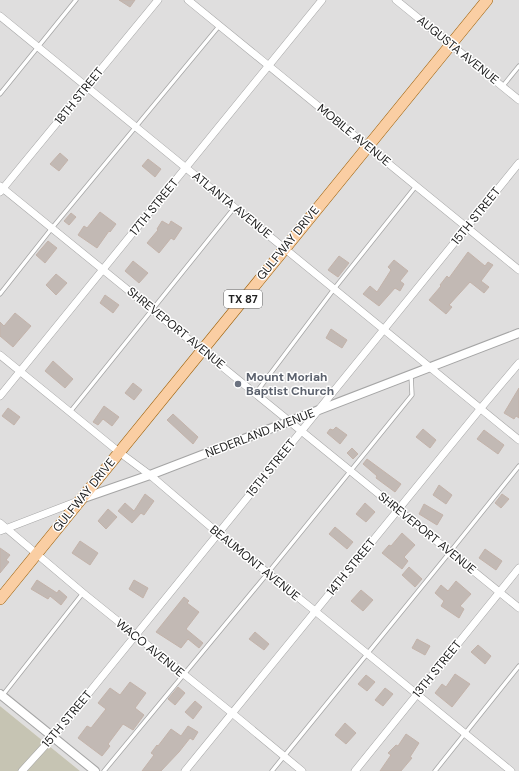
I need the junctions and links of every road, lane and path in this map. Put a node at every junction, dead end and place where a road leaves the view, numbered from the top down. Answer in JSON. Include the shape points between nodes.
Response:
{"nodes":[{"id":1,"x":76,"y":0,"type":"edge"},
{"id":2,"x":158,"y":0,"type":"edge"},
{"id":3,"x":188,"y":0,"type":"edge"},
{"id":4,"x":322,"y":0,"type":"edge"},
{"id":5,"x":396,"y":0,"type":"edge"},
{"id":6,"x":487,"y":0,"type":"edge"},
{"id":7,"x":0,"y":16,"type":"edge"},
{"id":8,"x":220,"y":26,"type":"junction"},
{"id":9,"x":450,"y":44,"type":"junction"},
{"id":10,"x":38,"y":48,"type":"junction"},
{"id":11,"x":269,"y":66,"type":"junction"},
{"id":12,"x":519,"y":66,"type":"edge"},
{"id":13,"x":86,"y":87,"type":"junction"},
{"id":14,"x":502,"y":87,"type":"junction"},
{"id":15,"x":0,"y":94,"type":"edge"},
{"id":16,"x":519,"y":100,"type":"edge"},
{"id":17,"x":135,"y":127,"type":"junction"},
{"id":18,"x":368,"y":146,"type":"junction"},
{"id":19,"x":519,"y":163,"type":"edge"},
{"id":20,"x":186,"y":168,"type":"junction"},
{"id":21,"x":416,"y":186,"type":"junction"},
{"id":22,"x":1,"y":189,"type":"edge"},
{"id":23,"x":234,"y":208,"type":"junction"},
{"id":24,"x":466,"y":227,"type":"junction"},
{"id":25,"x":52,"y":228,"type":"junction"},
{"id":26,"x":284,"y":248,"type":"junction"},
{"id":27,"x":104,"y":269,"type":"junction"},
{"id":28,"x":519,"y":270,"type":"edge"},
{"id":29,"x":334,"y":288,"type":"junction"},
{"id":30,"x":0,"y":294,"type":"edge"},
{"id":31,"x":153,"y":309,"type":"junction"},
{"id":32,"x":384,"y":329,"type":"junction"},
{"id":33,"x":519,"y":333,"type":"edge"},
{"id":34,"x":202,"y":350,"type":"junction"},
{"id":35,"x":0,"y":355,"type":"edge"},
{"id":36,"x":519,"y":364,"type":"edge"},
{"id":37,"x":431,"y":367,"type":"junction"},
{"id":38,"x":20,"y":372,"type":"junction"},
{"id":39,"x":411,"y":374,"type":"junction"},
{"id":40,"x":255,"y":394,"type":"junction"},
{"id":41,"x":0,"y":396,"type":"edge"},
{"id":42,"x":481,"y":408,"type":"junction"},
{"id":43,"x":316,"y":411,"type":"junction"},
{"id":44,"x":70,"y":412,"type":"junction"},
{"id":45,"x":290,"y":421,"type":"junction"},
{"id":46,"x":301,"y":431,"type":"junction"},
{"id":47,"x":519,"y":440,"type":"edge"},
{"id":48,"x":119,"y":452,"type":"junction"},
{"id":49,"x":519,"y":466,"type":"edge"},
{"id":50,"x":350,"y":471,"type":"junction"},
{"id":51,"x":150,"y":475,"type":"junction"},
{"id":52,"x":79,"y":500,"type":"junction"},
{"id":53,"x":399,"y":509,"type":"junction"},
{"id":54,"x":0,"y":523,"type":"edge"},
{"id":55,"x":3,"y":530,"type":"edge"},
{"id":56,"x":218,"y":533,"type":"junction"},
{"id":57,"x":450,"y":552,"type":"junction"},
{"id":58,"x":36,"y":554,"type":"junction"},
{"id":59,"x":519,"y":568,"type":"edge"},
{"id":60,"x":267,"y":574,"type":"junction"},
{"id":61,"x":499,"y":592,"type":"junction"},
{"id":62,"x":84,"y":593,"type":"junction"},
{"id":63,"x":0,"y":599,"type":"edge"},
{"id":64,"x":519,"y":608,"type":"edge"},
{"id":65,"x":315,"y":611,"type":"junction"},
{"id":66,"x":136,"y":635,"type":"junction"},
{"id":67,"x":367,"y":654,"type":"junction"},
{"id":68,"x":519,"y":666,"type":"edge"},
{"id":69,"x":183,"y":674,"type":"junction"},
{"id":70,"x":1,"y":695,"type":"edge"},
{"id":71,"x":417,"y":695,"type":"junction"},
{"id":72,"x":232,"y":713,"type":"junction"},
{"id":73,"x":465,"y":734,"type":"junction"},
{"id":74,"x":53,"y":737,"type":"junction"},
{"id":75,"x":284,"y":756,"type":"junction"},
{"id":76,"x":22,"y":771,"type":"edge"},
{"id":77,"x":94,"y":771,"type":"edge"},
{"id":78,"x":104,"y":771,"type":"edge"},
{"id":79,"x":185,"y":771,"type":"edge"},
{"id":80,"x":272,"y":771,"type":"edge"},
{"id":81,"x":302,"y":771,"type":"edge"},
{"id":82,"x":355,"y":771,"type":"edge"},
{"id":83,"x":435,"y":771,"type":"edge"},
{"id":84,"x":511,"y":771,"type":"edge"}],
"edges":[{"from":1,"to":10,"type":"lane"},
{"from":2,"to":13,"type":"street","name":"18TH STREET"},
{"from":3,"to":8,"type":"street","name":"MOBILE AVENUE"},
{"from":4,"to":11,"type":"street","name":"17TH STREET"},
{"from":5,"to":9,"type":"street","name":"AUGUSTA AVENUE"},
{"from":6,"to":9,"type":"main road","name":"GULFWAY DRIVE","number":"TX 87"},
{"from":7,"to":10,"type":"street","name":"ATLANTA AVENUE"},
{"from":8,"to":11,"type":"street","name":"MOBILE AVENUE"},
{"from":8,"to":17,"type":"lane"},
{"from":9,"to":14,"type":"street","name":"AUGUSTA AVENUE"},
{"from":9,"to":18,"type":"main road","name":"GULFWAY DRIVE","number":"TX 87"},
{"from":10,"to":13,"type":"street","name":"ATLANTA AVENUE"},
{"from":10,"to":15,"type":"lane"},
{"from":11,"to":18,"type":"street","name":"MOBILE AVENUE"},
{"from":11,"to":20,"type":"street","name":"17TH STREET"},
{"from":12,"to":14,"type":"lane"},
{"from":13,"to":17,"type":"street","name":"ATLANTA AVENUE"},
{"from":13,"to":22,"type":"street","name":"18TH STREET"},
{"from":14,"to":16,"type":"street","name":"AUGUSTA AVENUE"},
{"from":17,"to":20,"type":"street","name":"ATLANTA AVENUE"},
{"from":17,"to":25,"type":"lane"},
{"from":18,"to":21,"type":"street","name":"MOBILE AVENUE"},
{"from":18,"to":26,"type":"main road","name":"GULFWAY DRIVE","number":"TX 87"},
{"from":19,"to":24,"type":"street","name":"15TH STREET"},
{"from":20,"to":23,"type":"street","name":"ATLANTA AVENUE"},
{"from":20,"to":27,"type":"street","name":"17TH STREET"},
{"from":21,"to":24,"type":"street","name":"MOBILE AVENUE"},
{"from":21,"to":29,"type":"lane"},
{"from":22,"to":25,"type":"street","name":"SHREVEPORT AVENUE"},
{"from":23,"to":26,"type":"street","name":"ATLANTA AVENUE"},
{"from":23,"to":31,"type":"lane"},
{"from":24,"to":28,"type":"street","name":"MOBILE AVENUE"},
{"from":24,"to":32,"type":"street","name":"15TH STREET"},
{"from":25,"to":27,"type":"street","name":"SHREVEPORT AVENUE"},
{"from":25,"to":30,"type":"lane"},
{"from":26,"to":29,"type":"street","name":"ATLANTA AVENUE"},
{"from":26,"to":34,"type":"main road","name":"GULFWAY DRIVE","number":"TX 87"},
{"from":27,"to":31,"type":"street","name":"SHREVEPORT AVENUE"},
{"from":27,"to":38,"type":"street","name":"17TH STREET"},
{"from":29,"to":32,"type":"street","name":"ATLANTA AVENUE"},
{"from":29,"to":40,"type":"lane"},
{"from":31,"to":34,"type":"street","name":"SHREVEPORT AVENUE"},
{"from":31,"to":44,"type":"lane"},
{"from":32,"to":37,"type":"street","name":"ATLANTA AVENUE"},
{"from":32,"to":43,"type":"street","name":"15TH STREET"},
{"from":33,"to":37,"type":"street","name":"NEDERLAND AVENUE"},
{"from":34,"to":40,"type":"street","name":"SHREVEPORT AVENUE"},
{"from":34,"to":48,"type":"main road","name":"GULFWAY DRIVE","number":"TX 87"},
{"from":35,"to":38,"type":"street","name":"BEAUMONT AVENUE"},
{"from":36,"to":42,"type":"street","name":"14TH STREET"},
{"from":37,"to":39,"type":"street","name":"NEDERLAND AVENUE"},
{"from":37,"to":42,"type":"street","name":"ATLANTA AVENUE"},
{"from":38,"to":41,"type":"street","name":"17TH STREET"},
{"from":38,"to":44,"type":"street","name":"BEAUMONT AVENUE"},
{"from":39,"to":43,"type":"street","name":"NEDERLAND AVENUE"},
{"from":39,"to":50,"type":"lane","via":[[412,395]]},
{"from":40,"to":45,"type":"street","name":"SHREVEPORT AVENUE"},
{"from":42,"to":47,"type":"street","name":"ATLANTA AVENUE"},
{"from":42,"to":53,"type":"street","name":"14TH STREET"},
{"from":43,"to":45,"type":"street","name":"NEDERLAND AVENUE"},
{"from":43,"to":46,"type":"street","name":"15TH STREET"},
{"from":44,"to":48,"type":"street","name":"BEAUMONT AVENUE"},
{"from":45,"to":46,"type":"street","name":"SHREVEPORT AVENUE"},
{"from":45,"to":51,"type":"street","name":"NEDERLAND AVENUE"},
{"from":46,"to":50,"type":"street","name":"SHREVEPORT AVENUE"},
{"from":46,"to":56,"type":"street","name":"15TH STREET"},
{"from":48,"to":51,"type":"street","name":"BEAUMONT AVENUE"},
{"from":48,"to":52,"type":"main road","name":"GULFWAY DRIVE","number":"TX 87"},
{"from":49,"to":57,"type":"lane"},
{"from":50,"to":53,"type":"street","name":"SHREVEPORT AVENUE"},
{"from":50,"to":60,"type":"lane"},
{"from":51,"to":52,"type":"street","name":"NEDERLAND AVENUE"},
{"from":51,"to":56,"type":"street","name":"BEAUMONT AVENUE"},
{"from":52,"to":55,"type":"street","name":"NEDERLAND AVENUE"},
{"from":52,"to":58,"type":"main road","name":"GULFWAY DRIVE","number":"TX 87"},
{"from":53,"to":57,"type":"street","name":"SHREVEPORT AVENUE"},
{"from":53,"to":65,"type":"street","name":"14TH STREET"},
{"from":54,"to":55,"type":"street","name":"WACO AVENUE"},
{"from":55,"to":58,"type":"street","name":"WACO AVENUE"},
{"from":56,"to":60,"type":"street","name":"BEAUMONT AVENUE"},
{"from":56,"to":66,"type":"street","name":"15TH STREET"},
{"from":57,"to":61,"type":"street","name":"SHREVEPORT AVENUE"},
{"from":57,"to":67,"type":"lane"},
{"from":58,"to":62,"type":"street","name":"WACO AVENUE"},
{"from":58,"to":63,"type":"main road","name":"GULFWAY DRIVE","number":"TX 87"},
{"from":59,"to":61,"type":"street","name":"13TH STREET"},
{"from":60,"to":65,"type":"street","name":"BEAUMONT AVENUE"},
{"from":60,"to":69,"type":"lane"},
{"from":61,"to":64,"type":"street","name":"SHREVEPORT AVENUE"},
{"from":61,"to":71,"type":"street","name":"13TH STREET"},
{"from":62,"to":66,"type":"street","name":"WACO AVENUE"},
{"from":62,"to":70,"type":"lane"},
{"from":65,"to":67,"type":"street","name":"BEAUMONT AVENUE"},
{"from":65,"to":72,"type":"street","name":"14TH STREET"},
{"from":66,"to":69,"type":"street","name":"WACO AVENUE"},
{"from":66,"to":74,"type":"street","name":"15TH STREET"},
{"from":67,"to":71,"type":"street","name":"BEAUMONT AVENUE"},
{"from":67,"to":75,"type":"lane"},
{"from":68,"to":73,"type":"lane"},
{"from":69,"to":72,"type":"street","name":"WACO AVENUE"},
{"from":69,"to":78,"type":"lane"},
{"from":70,"to":74,"type":"street"},
{"from":71,"to":73,"type":"street","name":"BEAUMONT AVENUE"},
{"from":71,"to":82,"type":"street","name":"13TH STREET"},
{"from":72,"to":75,"type":"street","name":"WACO AVENUE"},
{"from":72,"to":79,"type":"street","name":"14TH STREET"},
{"from":73,"to":83,"type":"lane"},
{"from":73,"to":84,"type":"street","name":"BEAUMONT AVENUE"},
{"from":74,"to":76,"type":"street","name":"15TH STREET"},
{"from":74,"to":77,"type":"street"},
{"from":75,"to":80,"type":"lane"},
{"from":75,"to":81,"type":"street","name":"WACO AVENUE"}]}
